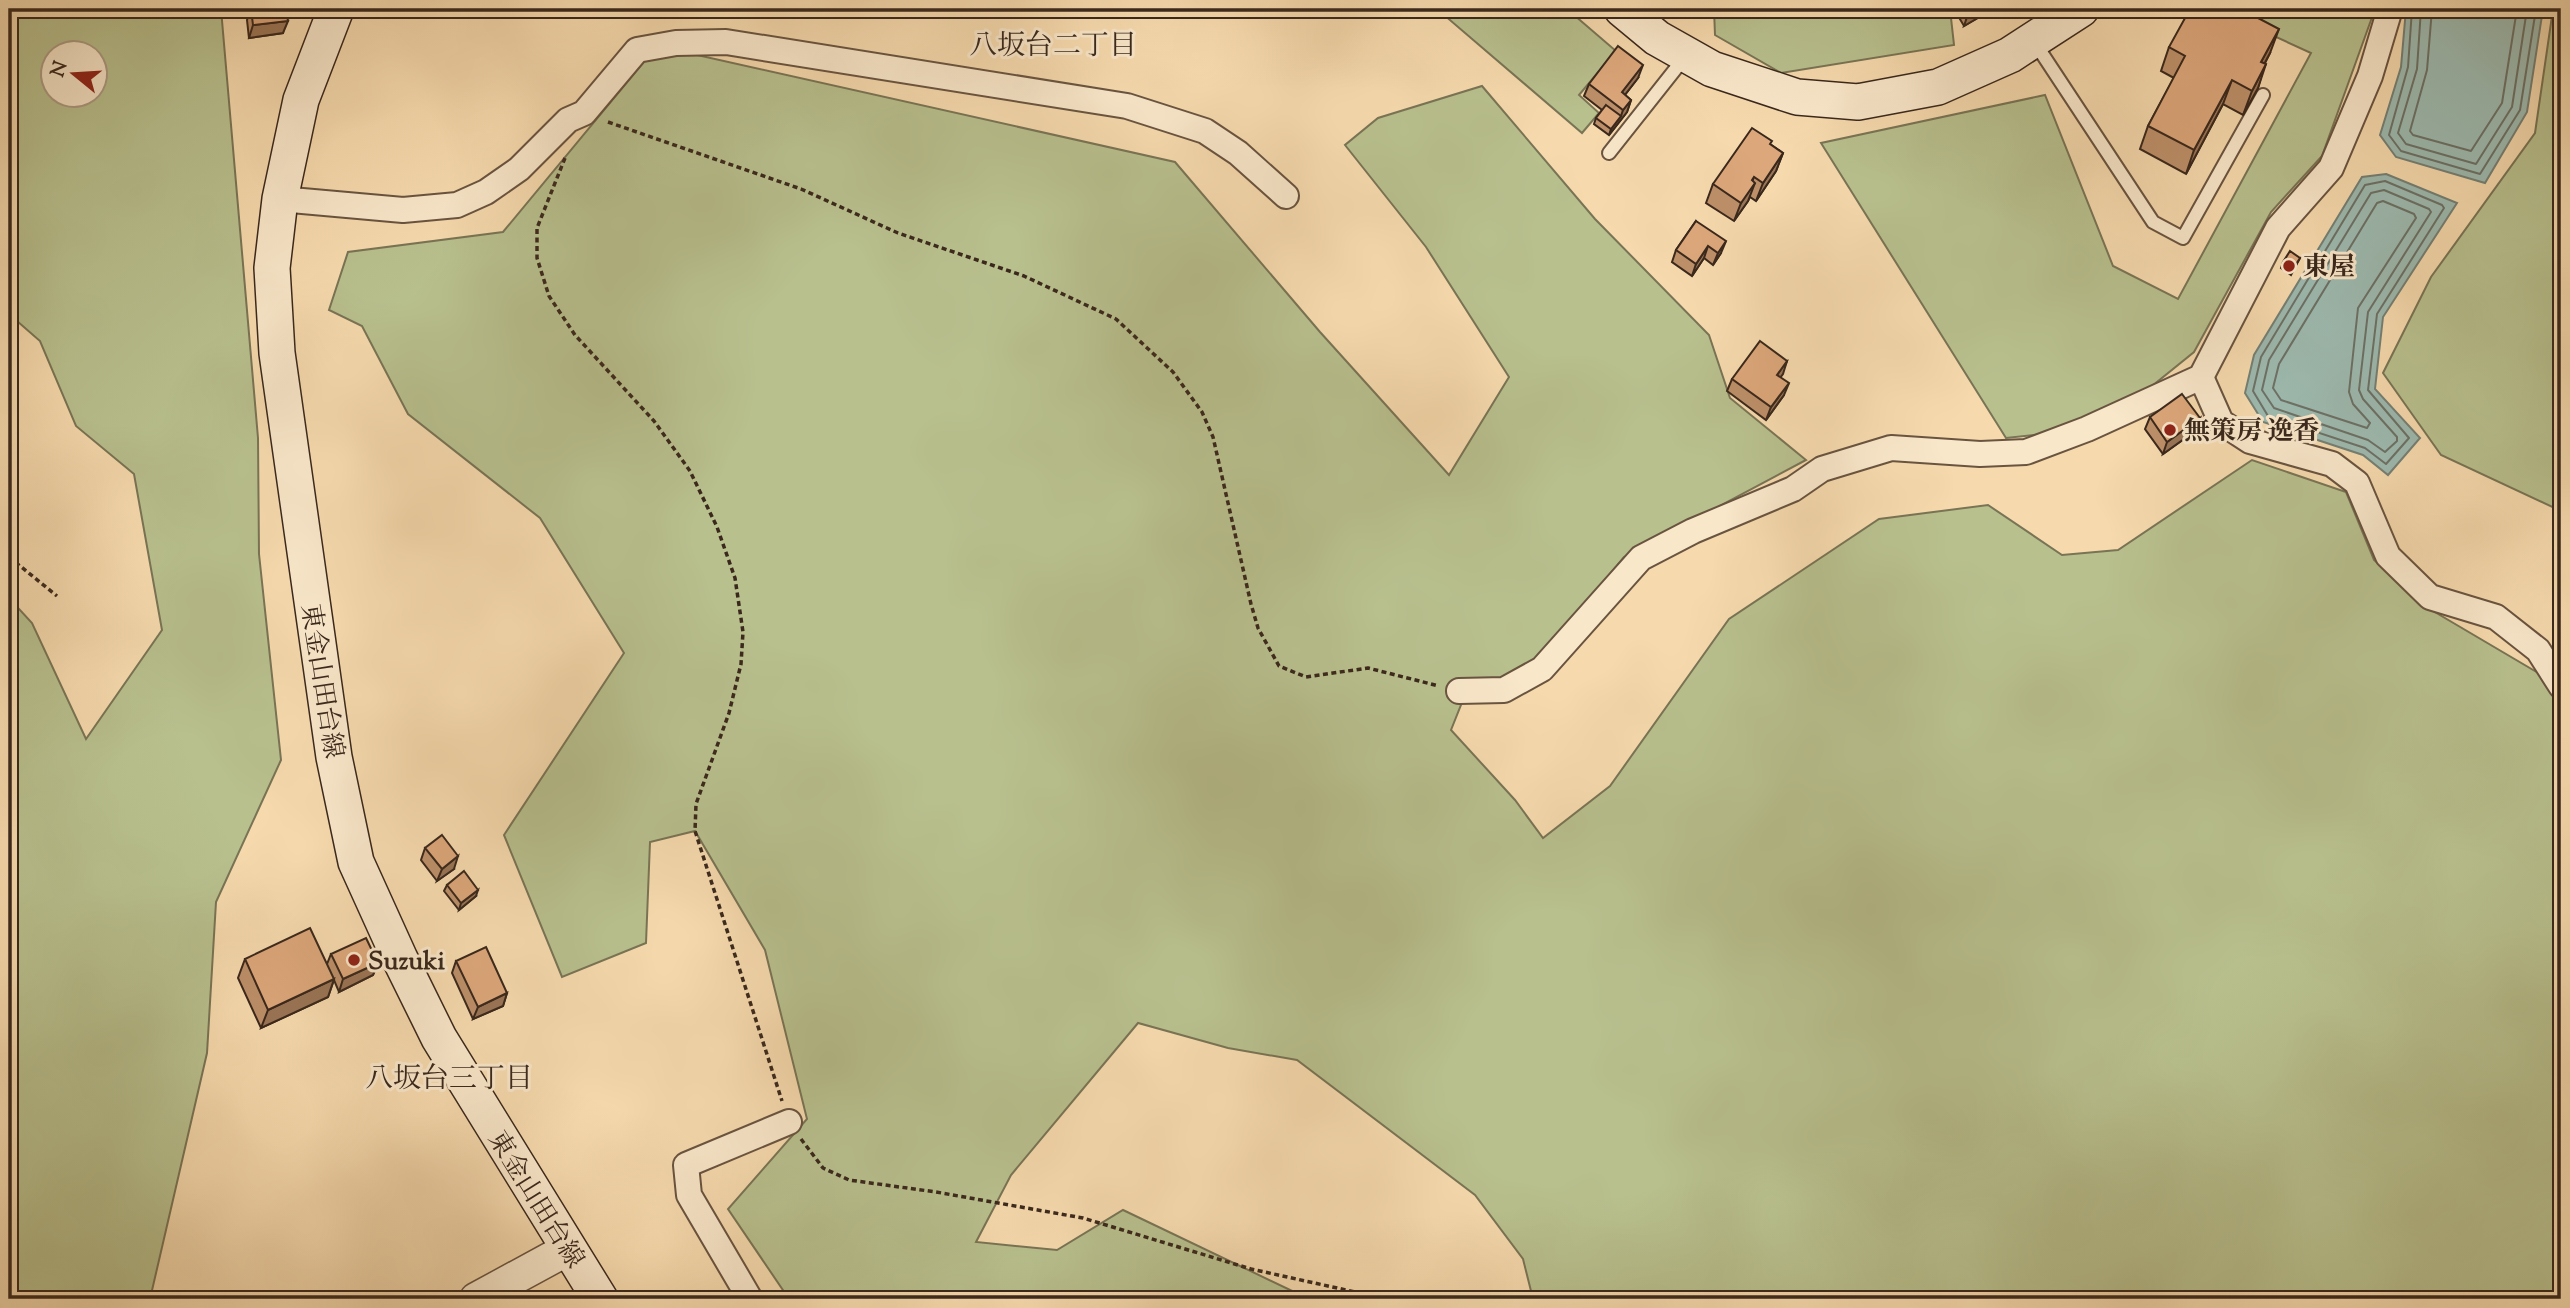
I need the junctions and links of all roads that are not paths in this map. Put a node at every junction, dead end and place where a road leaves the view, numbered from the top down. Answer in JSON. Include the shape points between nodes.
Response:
{"nodes":[{"id":1,"x":336,"y":9,"type":"edge"},
{"id":2,"x":1622,"y":9,"type":"edge"},
{"id":3,"x":2081,"y":9,"type":"edge"},
{"id":4,"x":2390,"y":9,"type":"edge"},
{"id":5,"x":2033,"y":39,"type":"junction"},
{"id":6,"x":1687,"y":55,"type":"junction"},
{"id":7,"x":2263,"y":95,"type":"edge"},
{"id":8,"x":1609,"y":153,"type":"dead end"},
{"id":9,"x":1286,"y":196,"type":"dead end"},
{"id":10,"x":280,"y":199,"type":"junction"},
{"id":11,"x":2201,"y":377,"type":"junction"},
{"id":12,"x":2561,"y":686,"type":"edge"},
{"id":13,"x":1459,"y":691,"type":"road end"},
{"id":14,"x":789,"y":1122,"type":"road end"},
{"id":15,"x":568,"y":1249,"type":"junction"},
{"id":16,"x":476,"y":1299,"type":"edge"},
{"id":17,"x":600,"y":1299,"type":"edge"},
{"id":18,"x":750,"y":1299,"type":"edge"}],
"edges":[{"from":1,"to":10,"type":"main road","name":"東金山田台線","via":[[301,100]]},
{"from":2,"to":6,"type":"main road"},
{"from":3,"to":5,"type":"main road"},
{"from":4,"to":11,"type":"street","via":[[2370,76],[2331,168],[2278,228]]},
{"from":5,"to":6,"type":"main road","via":[[2010,55],[1938,88],[1858,102],[1797,97],[1712,69]]},
{"from":5,"to":7,"type":"lane","via":[[2153,222],[2183,238]]},
{"from":6,"to":8,"type":"lane"},
{"from":9,"to":10,"type":"street","via":[[1205,131],[1126,106],[726,42],[637,50],[584,113],[568,120],[519,169],[457,205],[402,211]]},
{"from":10,"to":15,"type":"main road","name":"東金山田台線","via":[[272,268],[277,353],[334,757],[356,862],[439,1038]]},
{"from":11,"to":12,"type":"street","via":[[2221,422],[2250,441],[2332,464],[2357,483],[2388,556],[2430,597],[2496,617],[2538,650]]},
{"from":11,"to":13,"type":"street","via":[[2026,452],[1891,448],[1822,469],[1793,489],[1641,558],[1542,669],[1504,690]]},
{"from":14,"to":18,"type":"street","via":[[686,1165],[689,1195]]},
{"from":15,"to":16,"type":"street"},
{"from":15,"to":17,"type":"main road","name":"東金山田台線"}]}
